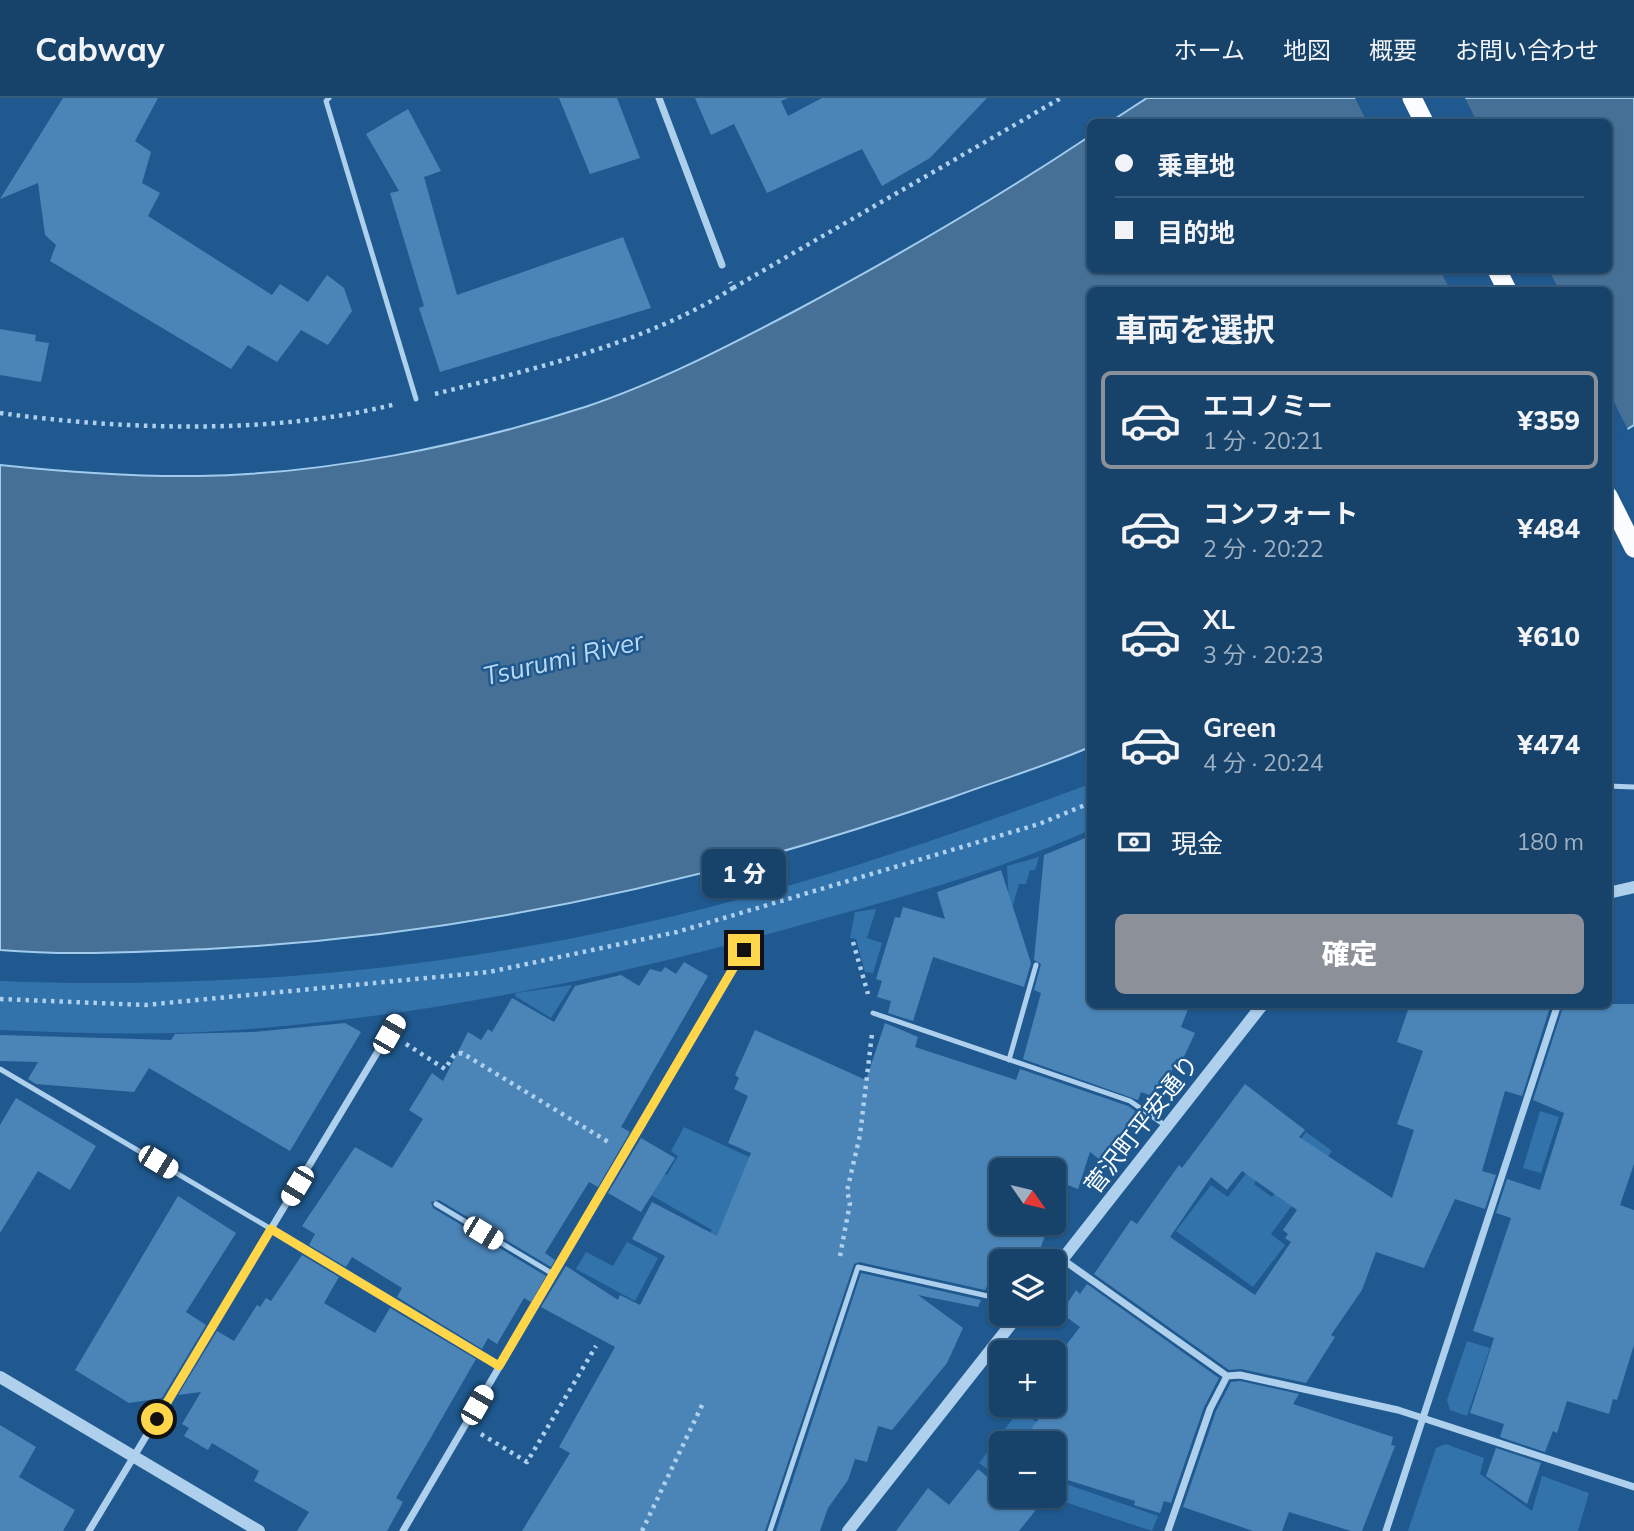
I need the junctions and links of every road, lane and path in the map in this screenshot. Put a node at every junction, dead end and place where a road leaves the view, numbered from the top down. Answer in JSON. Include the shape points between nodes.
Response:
{"nodes":[{"id":1,"x":328,"y":98,"type":"edge"},
{"id":2,"x":659,"y":98,"type":"edge"},
{"id":3,"x":1061,"y":98,"type":"edge"},
{"id":4,"x":1412,"y":98,"type":"edge"},
{"id":5,"x":1422,"y":119,"type":"edge"},
{"id":6,"x":722,"y":265,"type":"joint"},
{"id":7,"x":733,"y":288,"type":"junction"},
{"id":8,"x":416,"y":399,"type":"junction"},
{"id":9,"x":0,"y":413,"type":"edge"},
{"id":10,"x":1612,"y":504,"type":"edge"},
{"id":11,"x":1634,"y":548,"type":"edge"},
{"id":12,"x":1612,"y":786,"type":"edge"},
{"id":13,"x":1634,"y":787,"type":"edge"},
{"id":14,"x":1087,"y":804,"type":"edge"},
{"id":15,"x":1634,"y":887,"type":"edge"},
{"id":16,"x":1612,"y":892,"type":"edge"},
{"id":17,"x":853,"y":942,"type":"dead end"},
{"id":18,"x":744,"y":950,"type":"dead end"},
{"id":19,"x":1036,"y":965,"type":"dead end"},
{"id":20,"x":0,"y":999,"type":"edge"},
{"id":21,"x":1257,"y":1008,"type":"edge"},
{"id":22,"x":1557,"y":1008,"type":"edge"},
{"id":23,"x":873,"y":1013,"type":"junction"},
{"id":24,"x":398,"y":1018,"type":"dead end"},
{"id":25,"x":389,"y":1034,"type":"junction"},
{"id":26,"x":1009,"y":1060,"type":"junction"},
{"id":27,"x":0,"y":1069,"type":"edge"},
{"id":28,"x":1166,"y":1126,"type":"junction"},
{"id":29,"x":625,"y":1152,"type":"junction"},
{"id":30,"x":436,"y":1205,"type":"dead end"},
{"id":31,"x":271,"y":1229,"type":"junction"},
{"id":32,"x":1066,"y":1254,"type":"edge"},
{"id":33,"x":1066,"y":1262,"type":"edge"},
{"id":34,"x":858,"y":1267,"type":"junction"},
{"id":35,"x":553,"y":1274,"type":"junction"},
{"id":36,"x":989,"y":1296,"type":"edge"},
{"id":37,"x":1010,"y":1326,"type":"edge"},
{"id":38,"x":597,"y":1346,"type":"dead end"},
{"id":39,"x":499,"y":1366,"type":"junction"},
{"id":40,"x":1227,"y":1376,"type":"junction"},
{"id":41,"x":0,"y":1377,"type":"edge"},
{"id":42,"x":704,"y":1401,"type":"dead end"},
{"id":43,"x":1423,"y":1419,"type":"junction"},
{"id":44,"x":465,"y":1425,"type":"junction"},
{"id":45,"x":134,"y":1456,"type":"junction"},
{"id":46,"x":1634,"y":1487,"type":"edge"},
{"id":47,"x":89,"y":1531,"type":"edge"},
{"id":48,"x":259,"y":1531,"type":"edge"},
{"id":49,"x":403,"y":1531,"type":"edge"},
{"id":50,"x":642,"y":1531,"type":"edge"},
{"id":51,"x":770,"y":1531,"type":"edge"},
{"id":52,"x":848,"y":1531,"type":"edge"},
{"id":53,"x":1168,"y":1531,"type":"edge"},
{"id":54,"x":1386,"y":1531,"type":"edge"}],
"edges":[{"from":1,"to":8,"type":"lane"},
{"from":2,"to":6,"type":"street"},
{"from":3,"to":7,"type":"path"},
{"from":4,"to":5,"type":"highway"},
{"from":6,"to":7,"type":"path"},
{"from":7,"to":8,"type":"path","via":[[638,333],[529,370]]},
{"from":8,"to":9,"type":"path","via":[[363,412],[247,424],[150,426]]},
{"from":10,"to":11,"type":"highway"},
{"from":12,"to":13,"type":"lane"},
{"from":14,"to":20,"type":"path","via":[[1039,824],[677,932],[489,972],[145,1005]]},
{"from":15,"to":16,"type":"street"},
{"from":17,"to":23,"type":"path"},
{"from":18,"to":29,"type":"street"},
{"from":19,"to":26,"type":"lane"},
{"from":21,"to":28,"type":"street","name":"菅沢町平安通り"},
{"from":22,"to":43,"type":"street"},
{"from":23,"to":26,"type":"lane"},
{"from":23,"to":34,"type":"path","via":[[868,1079],[839,1261]]},
{"from":24,"to":25,"type":"street"},
{"from":25,"to":29,"type":"path","via":[[445,1069],[454,1055],[462,1053]]},
{"from":25,"to":31,"type":"street"},
{"from":26,"to":28,"type":"lane","via":[[1130,1101]]},
{"from":27,"to":31,"type":"lane"},
{"from":28,"to":32,"type":"street","name":"菅沢町平安通り"},
{"from":29,"to":35,"type":"street"},
{"from":30,"to":35,"type":"lane"},
{"from":31,"to":39,"type":"street"},
{"from":31,"to":45,"type":"street"},
{"from":33,"to":40,"type":"street"},
{"from":34,"to":36,"type":"lane"},
{"from":34,"to":51,"type":"lane"},
{"from":35,"to":39,"type":"street"},
{"from":37,"to":52,"type":"street"},
{"from":38,"to":44,"type":"path","via":[[527,1462]]},
{"from":39,"to":44,"type":"street"},
{"from":40,"to":43,"type":"street","via":[[1253,1378]]},
{"from":40,"to":53,"type":"street","via":[[1210,1409]]},
{"from":41,"to":45,"type":"street"},
{"from":42,"to":50,"type":"path"},
{"from":43,"to":46,"type":"street"},
{"from":43,"to":54,"type":"street"},
{"from":44,"to":49,"type":"street"},
{"from":45,"to":47,"type":"street"},
{"from":45,"to":48,"type":"street"}]}
